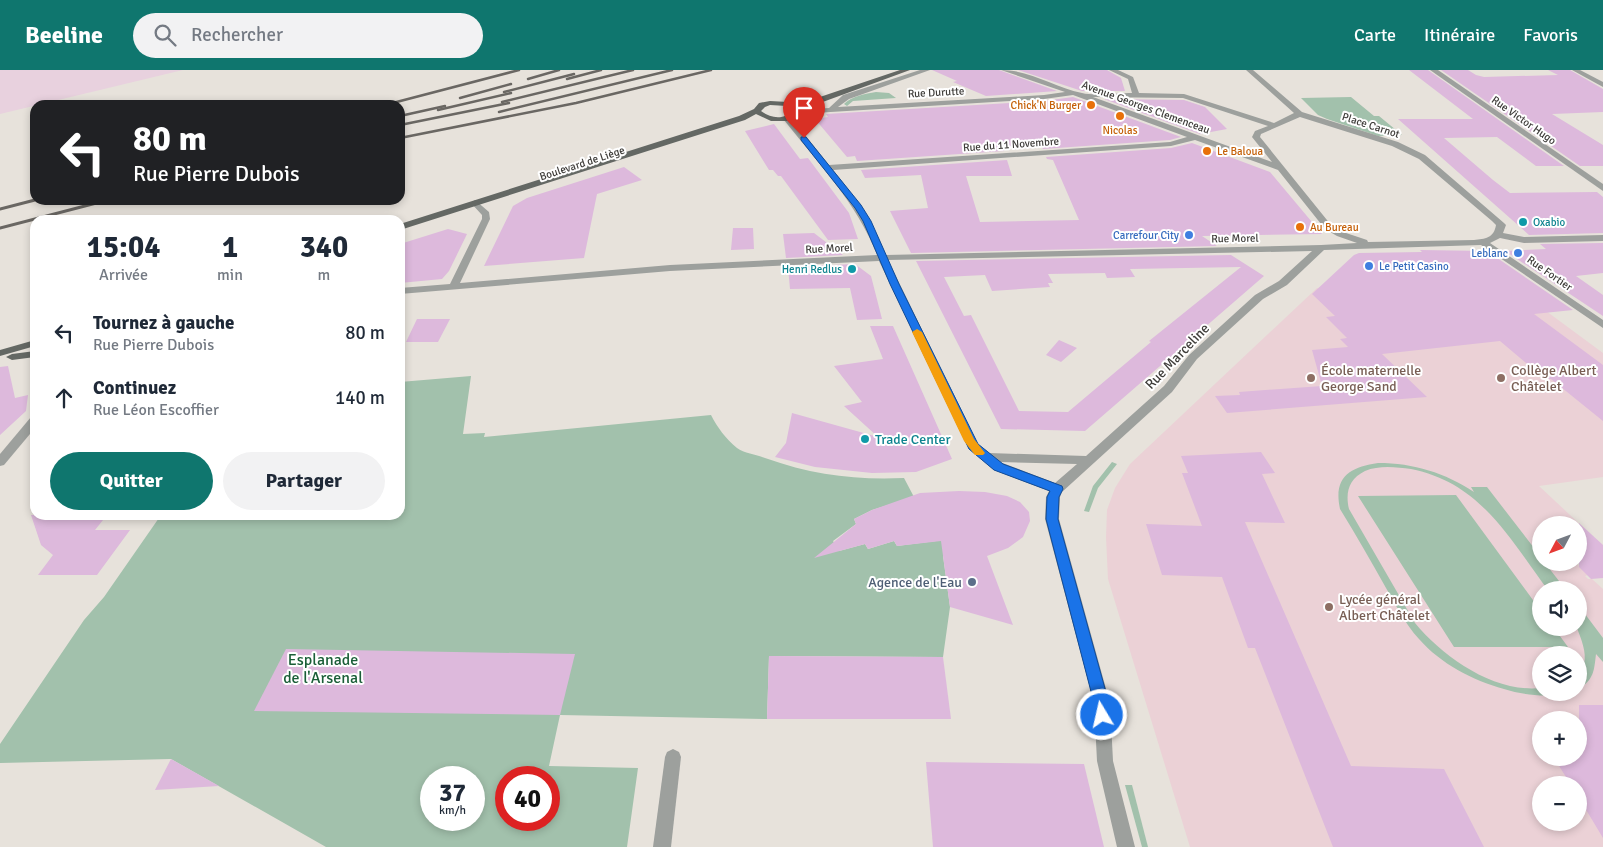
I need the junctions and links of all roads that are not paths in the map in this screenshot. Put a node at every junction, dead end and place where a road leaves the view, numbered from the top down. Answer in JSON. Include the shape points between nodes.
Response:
{"nodes":[{"id":1,"x":907,"y":70,"type":"edge"},
{"id":2,"x":927,"y":70,"type":"edge"},
{"id":3,"x":1004,"y":70,"type":"edge"},
{"id":4,"x":1112,"y":70,"type":"edge"},
{"id":5,"x":1249,"y":70,"type":"edge"},
{"id":6,"x":1433,"y":70,"type":"edge"},
{"id":7,"x":1575,"y":70,"type":"edge"},
{"id":8,"x":1031,"y":74,"type":"edge"},
{"id":9,"x":872,"y":82,"type":"junction"},
{"id":10,"x":1603,"y":85,"type":"edge"},
{"id":11,"x":1077,"y":94,"type":"junction"},
{"id":12,"x":1136,"y":95,"type":"junction"},
{"id":13,"x":786,"y":103,"type":"junction"},
{"id":14,"x":831,"y":110,"type":"junction"},
{"id":15,"x":757,"y":111,"type":"junction"},
{"id":16,"x":798,"y":111,"type":"junction"},
{"id":17,"x":1299,"y":114,"type":"junction"},
{"id":18,"x":771,"y":118,"type":"junction"},
{"id":19,"x":788,"y":118,"type":"junction"},
{"id":20,"x":1274,"y":125,"type":"junction"},
{"id":21,"x":1195,"y":137,"type":"junction"},
{"id":22,"x":827,"y":168,"type":"junction"},
{"id":23,"x":1280,"y":168,"type":"junction"},
{"id":24,"x":1603,"y":188,"type":"edge"},
{"id":25,"x":478,"y":205,"type":"junction"},
{"id":26,"x":405,"y":226,"type":"edge"},
{"id":27,"x":405,"y":231,"type":"edge"},
{"id":28,"x":1498,"y":235,"type":"junction"},
{"id":29,"x":1603,"y":238,"type":"edge"},
{"id":30,"x":1483,"y":242,"type":"junction"},
{"id":31,"x":1380,"y":245,"type":"junction"},
{"id":32,"x":1321,"y":248,"type":"junction"},
{"id":33,"x":884,"y":259,"type":"junction"},
{"id":34,"x":454,"y":286,"type":"junction"},
{"id":35,"x":405,"y":291,"type":"edge"},
{"id":36,"x":1603,"y":326,"type":"edge"},
{"id":37,"x":30,"y":345,"type":"edge"},
{"id":38,"x":0,"y":353,"type":"edge"},
{"id":39,"x":30,"y":355,"type":"edge"},
{"id":40,"x":0,"y":360,"type":"edge"},
{"id":41,"x":30,"y":426,"type":"edge"},
{"id":42,"x":984,"y":457,"type":"junction"},
{"id":43,"x":1090,"y":460,"type":"junction"},
{"id":44,"x":0,"y":462,"type":"edge"},
{"id":45,"x":1057,"y":489,"type":"junction"},
{"id":46,"x":673,"y":756,"type":"dead end"},
{"id":47,"x":662,"y":847,"type":"edge"},
{"id":48,"x":1126,"y":847,"type":"edge"}],
"edges":[{"from":1,"to":9,"type":"main road"},
{"from":2,"to":14,"type":"street","via":[[846,96]]},
{"from":3,"to":8,"type":"street","name":"Avenue Georges Clemenceau"},
{"from":4,"to":12,"type":"street","via":[[1130,77]]},
{"from":5,"to":17,"type":"street"},
{"from":6,"to":24,"type":"street","name":"Rue Victor Hugo"},
{"from":7,"to":10,"type":"street"},
{"from":8,"to":11,"type":"street","name":"Avenue Georges Clemenceau"},
{"from":9,"to":13,"type":"main road"},
{"from":9,"to":16,"type":"main road","via":[[813,102]]},
{"from":11,"to":12,"type":"street","name":"Rue Durutte"},
{"from":11,"to":14,"type":"street","name":"Rue Durutte"},
{"from":11,"to":21,"type":"street","name":"Avenue Georges Clemenceau"},
{"from":12,"to":20,"type":"street","name":"Rue Durutte","via":[[1188,97]]},
{"from":13,"to":15,"type":"main road","name":"Boulevard de Liège","via":[[767,104]]},
{"from":13,"to":16,"type":"main road"},
{"from":14,"to":16,"type":"street","name":"Rue Durutte"},
{"from":15,"to":18,"type":"main road"},
{"from":15,"to":25,"type":"main road","name":"Boulevard de Liège"},
{"from":16,"to":19,"type":"main road"},
{"from":17,"to":20,"type":"street"},
{"from":17,"to":28,"type":"street","name":"Place Carnot","via":[[1395,144],[1422,157],[1501,226]]},
{"from":18,"to":19,"type":"main road","name":"Boulevard de Liège"},
{"from":18,"to":25,"type":"main road","name":"Boulevard de Liège","via":[[744,123]]},
{"from":19,"to":22,"type":"street"},
{"from":20,"to":23,"type":"street","via":[[1256,137]]},
{"from":21,"to":22,"type":"street","name":"Rue du 11 Novembre","via":[[1171,144]]},
{"from":21,"to":23,"type":"street","name":"Avenue Georges Clemenceau"},
{"from":22,"to":33,"type":"street","via":[[858,207]]},
{"from":23,"to":31,"type":"street","via":[[1332,230]]},
{"from":25,"to":26,"type":"main road","name":"Boulevard de Liège"},
{"from":25,"to":27,"type":"main road","name":"Boulevard de Liège"},
{"from":25,"to":34,"type":"street","via":[[486,219]]},
{"from":28,"to":29,"type":"street","via":[[1524,240]]},
{"from":28,"to":30,"type":"street"},
{"from":30,"to":31,"type":"street"},
{"from":30,"to":36,"type":"street","name":"Rue Fortier"},
{"from":31,"to":32,"type":"street"},
{"from":32,"to":33,"type":"street","name":"Rue Morel"},
{"from":32,"to":43,"type":"street","name":"Rue Marceline","via":[[1285,282],[1259,297],[1222,330],[1193,357],[1172,385]]},
{"from":33,"to":34,"type":"street","name":"Rue Morel","via":[[670,268]]},
{"from":33,"to":42,"type":"street","via":[[969,441]]},
{"from":34,"to":35,"type":"street","name":"Rue Morel"},
{"from":37,"to":38,"type":"main road"},
{"from":39,"to":40,"type":"main road"},
{"from":41,"to":44,"type":"street"},
{"from":42,"to":43,"type":"street"},
{"from":42,"to":45,"type":"street","via":[[998,467]]},
{"from":43,"to":45,"type":"street","name":"Rue Marceline"},
{"from":45,"to":48,"type":"street","via":[[1053,497],[1052,519],[1102,703],[1105,761]]},
{"from":46,"to":47,"type":"street"}]}
